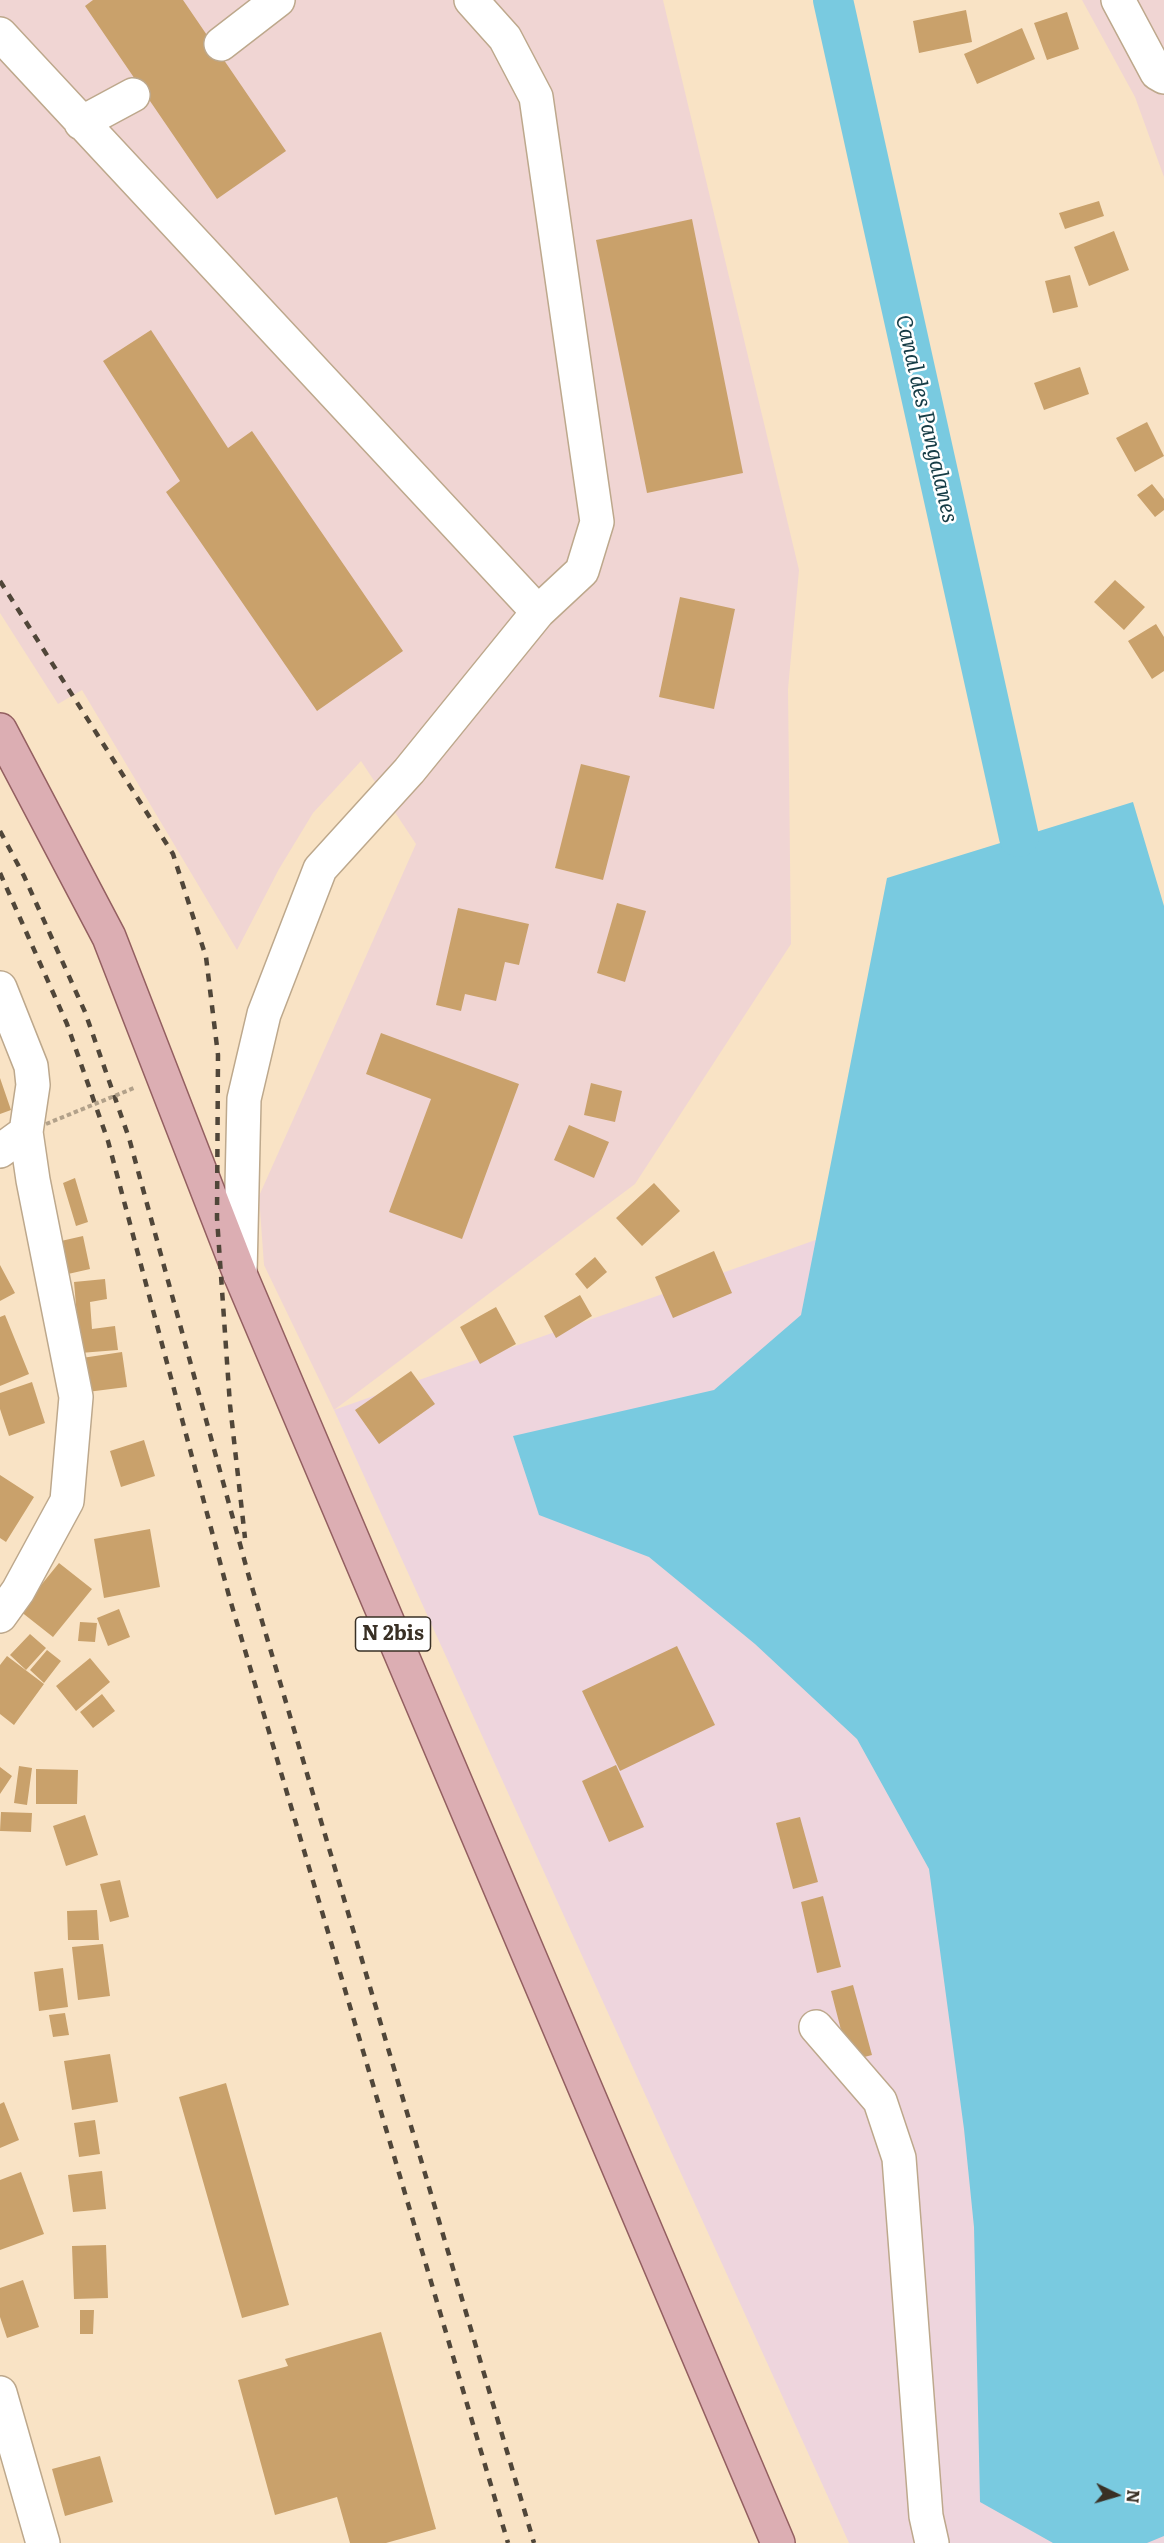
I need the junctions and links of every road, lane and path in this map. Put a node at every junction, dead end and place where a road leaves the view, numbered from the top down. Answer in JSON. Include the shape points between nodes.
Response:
{"nodes":[{"id":1,"x":278,"y":0,"type":"edge"},
{"id":2,"x":471,"y":0,"type":"edge"},
{"id":3,"x":1118,"y":0,"type":"edge"},
{"id":4,"x":0,"y":34,"type":"edge"},
{"id":5,"x":221,"y":44,"type":"dead end"},
{"id":6,"x":1164,"y":77,"type":"edge"},
{"id":7,"x":133,"y":95,"type":"dead end"},
{"id":8,"x":81,"y":123,"type":"junction"},
{"id":9,"x":538,"y":612,"type":"junction"},
{"id":10,"x":0,"y":730,"type":"edge"},
{"id":11,"x":0,"y":988,"type":"edge"},
{"id":12,"x":134,"y":1088,"type":"dead end"},
{"id":13,"x":36,"y":1128,"type":"junction"},
{"id":14,"x":0,"y":1151,"type":"edge"},
{"id":15,"x":240,"y":1274,"type":"junction"},
{"id":16,"x":0,"y":1616,"type":"edge"},
{"id":17,"x":816,"y":2026,"type":"dead end"},
{"id":18,"x":0,"y":2393,"type":"edge"},
{"id":19,"x":43,"y":2543,"type":"edge"},
{"id":20,"x":778,"y":2543,"type":"edge"},
{"id":21,"x":932,"y":2543,"type":"edge"}],
"edges":[{"from":1,"to":5,"type":"street"},
{"from":2,"to":9,"type":"street","via":[[505,38],[536,97],[597,522],[582,571]]},
{"from":3,"to":6,"type":"street","via":[[1157,73]]},
{"from":4,"to":8,"type":"street"},
{"from":7,"to":8,"type":"street"},
{"from":8,"to":9,"type":"street"},
{"from":9,"to":15,"type":"street","via":[[409,771],[320,869],[264,1014],[244,1099]]},
{"from":10,"to":15,"type":"main road","number":"N 2bis","via":[[109,937]]},
{"from":11,"to":13,"type":"street","via":[[31,1066]]},
{"from":12,"to":13,"type":"path","bridge":true},
{"from":13,"to":14,"type":"street"},
{"from":13,"to":16,"type":"street","via":[[33,1180],[76,1397],[67,1501]]},
{"from":15,"to":20,"type":"main road","number":"N 2bis"},
{"from":17,"to":21,"type":"street","via":[[880,2101],[899,2158],[926,2516]]},
{"from":18,"to":19,"type":"street"}]}
